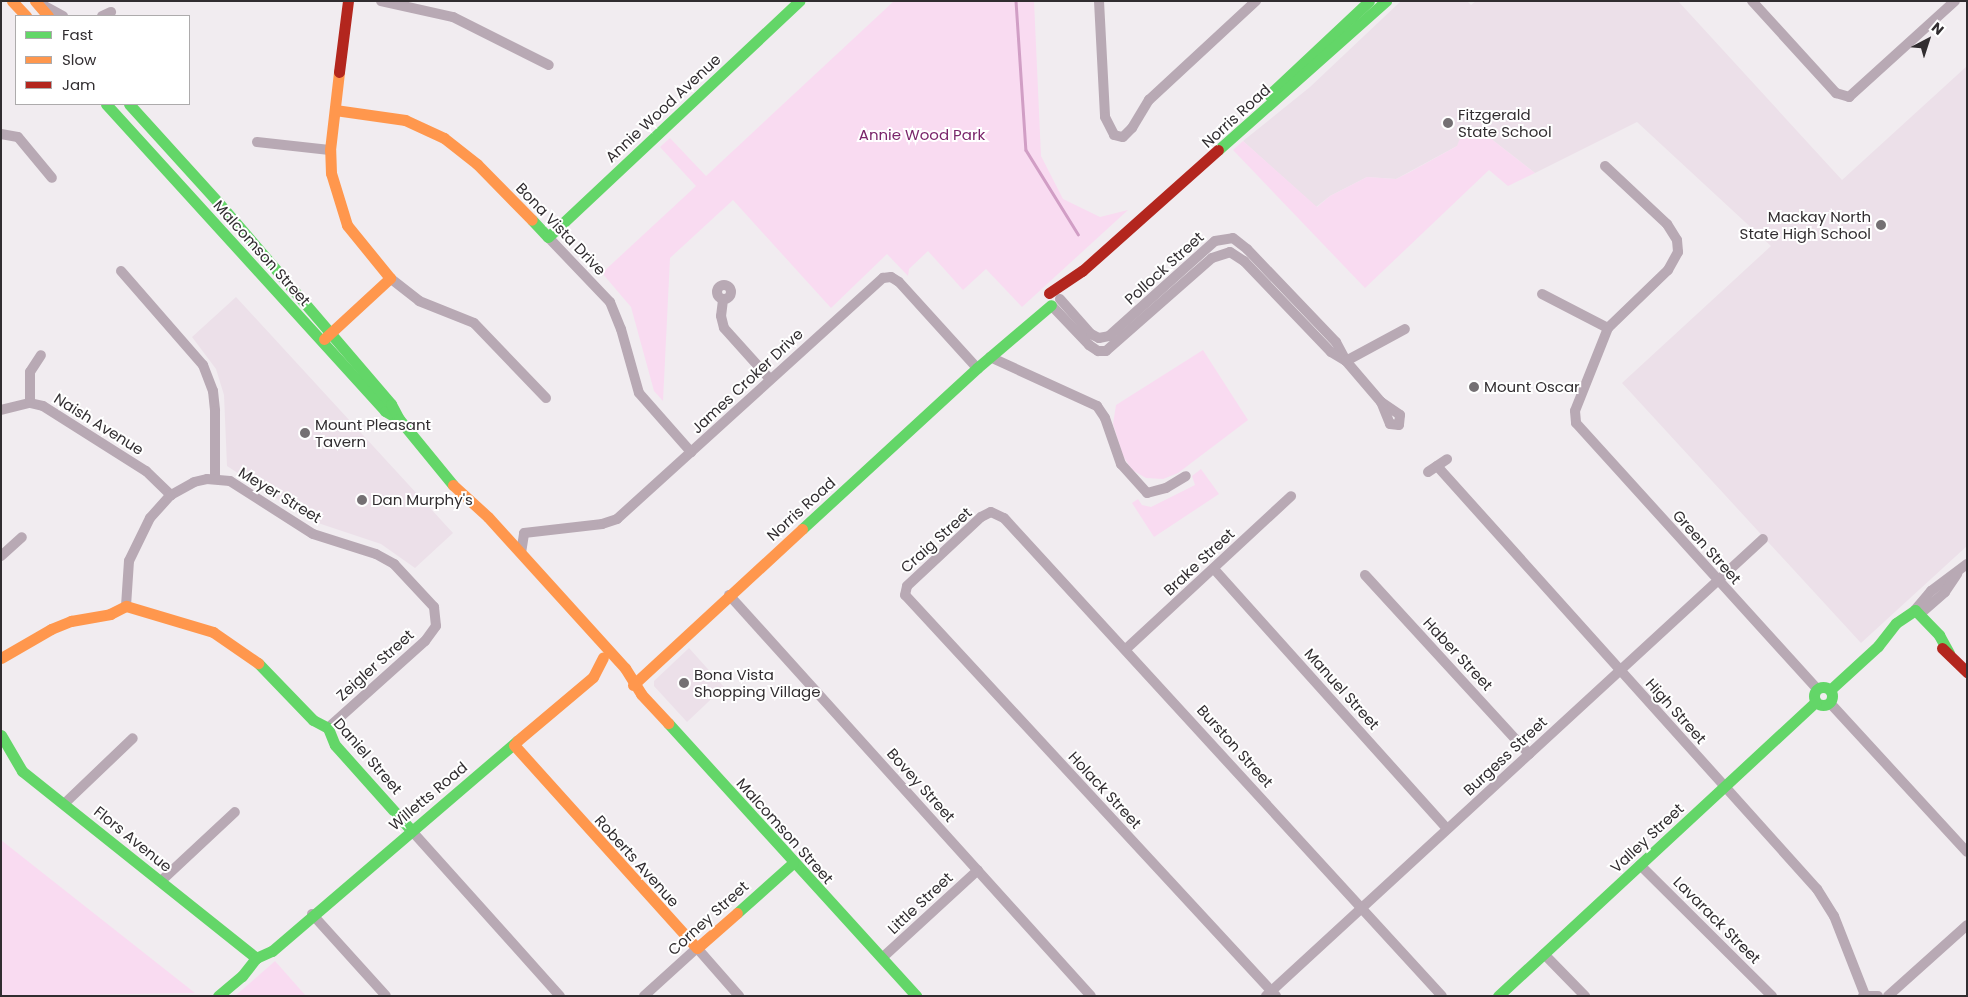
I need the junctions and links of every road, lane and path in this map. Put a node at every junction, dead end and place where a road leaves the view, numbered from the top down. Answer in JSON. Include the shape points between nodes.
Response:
{"nodes":[{"id":1,"x":12,"y":1,"type":"edge"},
{"id":2,"x":34,"y":1,"type":"edge"},
{"id":3,"x":38,"y":1,"type":"edge"},
{"id":4,"x":348,"y":1,"type":"edge"},
{"id":5,"x":381,"y":1,"type":"edge"},
{"id":6,"x":799,"y":1,"type":"edge"},
{"id":7,"x":1100,"y":1,"type":"edge"},
{"id":8,"x":1256,"y":1,"type":"edge"},
{"id":9,"x":1386,"y":1,"type":"edge"},
{"id":10,"x":1752,"y":1,"type":"edge"},
{"id":11,"x":1955,"y":1,"type":"edge"},
{"id":12,"x":1369,"y":4,"type":"edge"},
{"id":13,"x":25,"y":15,"type":"edge"},
{"id":14,"x":47,"y":15,"type":"edge"},
{"id":15,"x":60,"y":15,"type":"edge"},
{"id":16,"x":549,"y":65,"type":"dead end"},
{"id":17,"x":107,"y":105,"type":"edge"},
{"id":18,"x":130,"y":105,"type":"edge"},
{"id":19,"x":335,"y":110,"type":"junction"},
{"id":20,"x":1,"y":134,"type":"edge"},
{"id":21,"x":257,"y":142,"type":"dead end"},
{"id":22,"x":330,"y":150,"type":"junction"},
{"id":23,"x":1605,"y":166,"type":"dead end"},
{"id":24,"x":52,"y":178,"type":"dead end"},
{"id":25,"x":548,"y":237,"type":"junction"},
{"id":26,"x":1241,"y":243,"type":"junction"},
{"id":27,"x":1208,"y":254,"type":"junction"},
{"id":28,"x":1234,"y":254,"type":"junction"},
{"id":29,"x":1259,"y":269,"type":"junction"},
{"id":30,"x":121,"y":271,"type":"dead end"},
{"id":31,"x":387,"y":275,"type":"junction"},
{"id":32,"x":1542,"y":294,"type":"dead end"},
{"id":33,"x":1053,"y":299,"type":"junction"},
{"id":34,"x":723,"y":300,"type":"dead end"},
{"id":35,"x":358,"y":307,"type":"junction"},
{"id":36,"x":1071,"y":319,"type":"junction"},
{"id":37,"x":1608,"y":328,"type":"junction"},
{"id":38,"x":1127,"y":329,"type":"junction"},
{"id":39,"x":1405,"y":329,"type":"dead end"},
{"id":40,"x":323,"y":334,"type":"junction"},
{"id":41,"x":1107,"y":337,"type":"junction"},
{"id":42,"x":343,"y":349,"type":"junction"},
{"id":43,"x":1110,"y":349,"type":"junction"},
{"id":44,"x":41,"y":355,"type":"dead end"},
{"id":45,"x":990,"y":357,"type":"junction"},
{"id":46,"x":1346,"y":361,"type":"junction"},
{"id":47,"x":977,"y":368,"type":"junction"},
{"id":48,"x":770,"y":379,"type":"junction"},
{"id":49,"x":546,"y":398,"type":"dead end"},
{"id":50,"x":1381,"y":402,"type":"dead end"},
{"id":51,"x":30,"y":403,"type":"junction"},
{"id":52,"x":1,"y":410,"type":"edge"},
{"id":53,"x":399,"y":419,"type":"junction"},
{"id":54,"x":691,"y":452,"type":"junction"},
{"id":55,"x":1447,"y":459,"type":"dead end"},
{"id":56,"x":1437,"y":466,"type":"junction"},
{"id":57,"x":1428,"y":472,"type":"dead end"},
{"id":58,"x":1186,"y":476,"type":"dead end"},
{"id":59,"x":215,"y":478,"type":"junction"},
{"id":60,"x":171,"y":495,"type":"junction"},
{"id":61,"x":1291,"y":496,"type":"dead end"},
{"id":62,"x":474,"y":507,"type":"junction"},
{"id":63,"x":1004,"y":518,"type":"joint"},
{"id":64,"x":22,"y":537,"type":"dead end"},
{"id":65,"x":1763,"y":538,"type":"dead end"},
{"id":66,"x":521,"y":553,"type":"junction"},
{"id":67,"x":1,"y":556,"type":"edge"},
{"id":68,"x":1963,"y":568,"type":"edge"},
{"id":69,"x":1214,"y":569,"type":"junction"},
{"id":70,"x":1365,"y":575,"type":"dead end"},
{"id":71,"x":1717,"y":581,"type":"junction"},
{"id":72,"x":729,"y":595,"type":"junction"},
{"id":73,"x":913,"y":605,"type":"joint"},
{"id":74,"x":126,"y":606,"type":"junction"},
{"id":75,"x":1914,"y":615,"type":"junction"},
{"id":76,"x":437,"y":621,"type":"joint"},
{"id":77,"x":1126,"y":649,"type":"junction"},
{"id":78,"x":603,"y":657,"type":"junction"},
{"id":79,"x":1,"y":658,"type":"edge"},
{"id":80,"x":1620,"y":671,"type":"junction"},
{"id":81,"x":1967,"y":672,"type":"edge"},
{"id":82,"x":633,"y":685,"type":"junction"},
{"id":83,"x":1817,"y":689,"type":"junction"},
{"id":84,"x":1830,"y":690,"type":"junction"},
{"id":85,"x":1816,"y":702,"type":"junction"},
{"id":86,"x":1830,"y":703,"type":"junction"},
{"id":87,"x":328,"y":728,"type":"junction"},
{"id":88,"x":1,"y":735,"type":"edge"},
{"id":89,"x":133,"y":738,"type":"dead end"},
{"id":90,"x":514,"y":745,"type":"junction"},
{"id":91,"x":1529,"y":754,"type":"junction"},
{"id":92,"x":1725,"y":787,"type":"junction"},
{"id":93,"x":64,"y":804,"type":"junction"},
{"id":94,"x":234,"y":812,"type":"dead end"},
{"id":95,"x":1448,"y":829,"type":"junction"},
{"id":96,"x":411,"y":830,"type":"junction"},
{"id":97,"x":1967,"y":852,"type":"edge"},
{"id":98,"x":793,"y":863,"type":"junction"},
{"id":99,"x":1640,"y":865,"type":"junction"},
{"id":100,"x":978,"y":870,"type":"junction"},
{"id":101,"x":161,"y":881,"type":"junction"},
{"id":102,"x":1362,"y":908,"type":"junction"},
{"id":103,"x":312,"y":914,"type":"junction"},
{"id":104,"x":1967,"y":925,"type":"edge"},
{"id":105,"x":697,"y":948,"type":"junction"},
{"id":106,"x":1544,"y":954,"type":"junction"},
{"id":107,"x":254,"y":955,"type":"junction"},
{"id":108,"x":882,"y":958,"type":"junction"},
{"id":109,"x":1271,"y":994,"type":"edge"},
{"id":110,"x":1864,"y":995,"type":"edge"},
{"id":111,"x":217,"y":996,"type":"edge"},
{"id":112,"x":386,"y":996,"type":"edge"},
{"id":113,"x":560,"y":996,"type":"edge"},
{"id":114,"x":644,"y":996,"type":"edge"},
{"id":115,"x":739,"y":996,"type":"edge"},
{"id":116,"x":916,"y":996,"type":"edge"},
{"id":117,"x":1091,"y":996,"type":"edge"},
{"id":118,"x":1442,"y":996,"type":"edge"},
{"id":119,"x":1498,"y":996,"type":"edge"},
{"id":120,"x":1585,"y":996,"type":"edge"},
{"id":121,"x":1772,"y":996,"type":"edge"},
{"id":122,"x":1878,"y":996,"type":"edge"},
{"id":123,"x":1888,"y":996,"type":"edge"}],
"edges":[{"from":1,"to":13,"type":"street"},
{"from":2,"to":14,"type":"street"},
{"from":3,"to":15,"type":"street"},
{"from":4,"to":19,"type":"street"},
{"from":5,"to":16,"type":"street","via":[[453,17]]},
{"from":6,"to":25,"type":"street","name":"Annie Wood Avenue"},
{"from":7,"to":8,"type":"street","via":[[1105,117],[1114,135],[1123,137],[1149,100]]},
{"from":9,"to":12,"type":"street","name":"Norris Road"},
{"from":10,"to":11,"type":"street","via":[[1836,93],[1849,97]]},
{"from":12,"to":33,"type":"street","name":"Norris Road","via":[[1302,72]]},
{"from":17,"to":40,"type":"street","name":"Malcomson Street"},
{"from":18,"to":40,"type":"street","name":"Malcomson Street","via":[[218,202]]},
{"from":19,"to":22,"type":"street"},
{"from":19,"to":25,"type":"street","name":"Bona Vista Drive","via":[[405,120],[444,138],[477,164]]},
{"from":20,"to":24,"type":"street","via":[[18,136]]},
{"from":21,"to":22,"type":"street"},
{"from":22,"to":31,"type":"street","via":[[331,173],[347,225]]},
{"from":23,"to":37,"type":"street","via":[[1667,224],[1677,240],[1678,252],[1674,263]]},
{"from":25,"to":54,"type":"street","name":"Bona Vista Drive","via":[[610,302],[640,393]]},
{"from":26,"to":27,"type":"street","name":"Pollock Street","via":[[1223,238]]},
{"from":26,"to":28,"type":"street"},
{"from":26,"to":29,"type":"street"},
{"from":27,"to":28,"type":"street","name":"Pollock Street"},
{"from":27,"to":38,"type":"street","name":"Pollock Street"},
{"from":28,"to":29,"type":"street"},
{"from":29,"to":46,"type":"street","via":[[1333,354]]},
{"from":30,"to":59,"type":"street","via":[[203,365],[215,411]]},
{"from":31,"to":35,"type":"street"},
{"from":31,"to":40,"type":"street"},
{"from":31,"to":49,"type":"street","via":[[419,301],[474,324]]},
{"from":32,"to":37,"type":"street"},
{"from":33,"to":36,"type":"street"},
{"from":33,"to":45,"type":"street","name":"Norris Road","via":[[1038,307],[992,350]]},
{"from":34,"to":48,"type":"street","via":[[724,328]]},
{"from":35,"to":40,"type":"street"},
{"from":35,"to":42,"type":"street","via":[[345,334]]},
{"from":36,"to":41,"type":"street","via":[[1094,336]]},
{"from":36,"to":43,"type":"street","via":[[1095,350]]},
{"from":37,"to":71,"type":"street","name":"Green Street","via":[[1575,411],[1576,423]]},
{"from":38,"to":41,"type":"street","name":"Pollock Street"},
{"from":38,"to":43,"type":"street","name":"Pollock Street"},
{"from":39,"to":46,"type":"street"},
{"from":40,"to":42,"type":"street","name":"Malcomson Street"},
{"from":40,"to":53,"type":"street","name":"Malcomson Street","via":[[385,411]]},
{"from":41,"to":43,"type":"street"},
{"from":42,"to":53,"type":"street","name":"Malcomson Street","via":[[391,404]]},
{"from":44,"to":51,"type":"street","via":[[30,372]]},
{"from":45,"to":47,"type":"street","name":"Norris Road"},
{"from":45,"to":58,"type":"street","via":[[1097,406],[1105,418],[1119,460],[1145,492],[1160,491]]},
{"from":46,"to":50,"type":"street"},
{"from":47,"to":48,"type":"street","name":"James Croker Drive","via":[[899,282],[885,277]]},
{"from":47,"to":72,"type":"street","name":"Norris Road"},
{"from":48,"to":54,"type":"street","name":"James Croker Drive"},
{"from":51,"to":52,"type":"street","name":"Naish Avenue"},
{"from":51,"to":60,"type":"street","name":"Naish Avenue","via":[[60,415],[131,461],[158,480]]},
{"from":53,"to":62,"type":"street","name":"Malcomson Street"},
{"from":54,"to":66,"type":"street","name":"James Croker Drive","via":[[617,519],[602,524],[524,533]]},
{"from":55,"to":56,"type":"street"},
{"from":56,"to":57,"type":"street"},
{"from":56,"to":80,"type":"street","name":"High Street"},
{"from":59,"to":60,"type":"street","name":"Meyer Street","via":[[194,482]]},
{"from":59,"to":76,"type":"street","name":"Meyer Street","via":[[247,489],[285,519],[313,534],[376,554],[394,564],[434,607]]},
{"from":60,"to":74,"type":"street","name":"Meyer Street","via":[[150,518],[134,546],[127,574]]},
{"from":61,"to":69,"type":"street","name":"Brake Street"},
{"from":62,"to":66,"type":"street","name":"Malcomson Street","via":[[488,517]]},
{"from":62,"to":78,"type":"street","name":"Malcomson Street"},
{"from":63,"to":73,"type":"street","name":"Craig Street","via":[[991,512],[982,517],[907,586],[905,595]]},
{"from":63,"to":77,"type":"street","name":"Burston Street"},
{"from":64,"to":67,"type":"street"},
{"from":65,"to":71,"type":"street","name":"Burgess Street"},
{"from":66,"to":82,"type":"street","name":"Malcomson Street","via":[[625,668]]},
{"from":68,"to":75,"type":"street","via":[[1945,592]]},
{"from":69,"to":77,"type":"street","name":"Brake Street"},
{"from":69,"to":95,"type":"street","name":"Manuel Street"},
{"from":70,"to":91,"type":"street","name":"Haber Street"},
{"from":71,"to":80,"type":"street","name":"Burgess Street"},
{"from":71,"to":83,"type":"street","name":"Green Street"},
{"from":72,"to":82,"type":"street","name":"Norris Road"},
{"from":72,"to":100,"type":"street","name":"Bovey Street"},
{"from":73,"to":109,"type":"street","name":"Holack Street"},
{"from":74,"to":79,"type":"street","via":[[110,614],[71,621],[51,629]]},
{"from":74,"to":87,"type":"street","name":"Daniel Street","via":[[144,614],[191,624],[233,643],[267,669],[313,720]]},
{"from":75,"to":81,"type":"street"},
{"from":75,"to":84,"type":"street","via":[[1896,623],[1878,646]]},
{"from":76,"to":87,"type":"street","name":"Zeigler Street","via":[[430,636]]},
{"from":77,"to":102,"type":"street","name":"Burston Street"},
{"from":78,"to":82,"type":"street","name":"Malcomson Street"},
{"from":78,"to":90,"type":"street","name":"Willetts Road","via":[[593,677]]},
{"from":80,"to":91,"type":"street","name":"Burgess Street"},
{"from":80,"to":92,"type":"street","name":"High Street"},
{"from":82,"to":98,"type":"street","name":"Malcomson Street"},
{"from":83,"to":84,"type":"street"},
{"from":83,"to":85,"type":"street"},
{"from":84,"to":86,"type":"street"},
{"from":85,"to":86,"type":"street","via":[[1824,706]]},
{"from":85,"to":92,"type":"street","name":"Valley Street"},
{"from":86,"to":97,"type":"street"},
{"from":87,"to":96,"type":"street","name":"Daniel Street","via":[[335,745]]},
{"from":88,"to":93,"type":"street","name":"Flors Avenue","via":[[22,771]]},
{"from":89,"to":93,"type":"street"},
{"from":90,"to":96,"type":"street","name":"Willetts Road"},
{"from":90,"to":105,"type":"street","name":"Roberts Avenue"},
{"from":91,"to":95,"type":"street","name":"Burgess Street"},
{"from":92,"to":99,"type":"street","name":"Valley Street"},
{"from":92,"to":110,"type":"street","name":"High Street","via":[[1827,902]]},
{"from":93,"to":101,"type":"street","name":"Flors Avenue"},
{"from":94,"to":101,"type":"street"},
{"from":95,"to":102,"type":"street","name":"Burgess Street"},
{"from":96,"to":103,"type":"street","name":"Willetts Road"},
{"from":96,"to":113,"type":"street","name":"Daniel Street"},
{"from":98,"to":105,"type":"street","name":"Corney Street"},
{"from":98,"to":108,"type":"street","name":"Malcomson Street"},
{"from":99,"to":106,"type":"street","name":"Valley Street"},
{"from":99,"to":121,"type":"street","name":"Lavarack Street"},
{"from":100,"to":108,"type":"street","name":"Little Street"},
{"from":100,"to":117,"type":"street","name":"Bovey Street"},
{"from":101,"to":107,"type":"street","name":"Flors Avenue"},
{"from":102,"to":109,"type":"street","name":"Burgess Street"},
{"from":102,"to":118,"type":"street","name":"Burston Street"},
{"from":103,"to":107,"type":"street","name":"Willetts Road","via":[[283,939]]},
{"from":103,"to":112,"type":"street"},
{"from":104,"to":123,"type":"street"},
{"from":105,"to":114,"type":"street","name":"Corney Street"},
{"from":105,"to":115,"type":"street","name":"Roberts Avenue"},
{"from":106,"to":119,"type":"street","name":"Valley Street"},
{"from":106,"to":120,"type":"street"},
{"from":107,"to":111,"type":"street","name":"Willetts Road"},
{"from":108,"to":116,"type":"street","name":"Malcomson Street"},
{"from":110,"to":122,"type":"street"}]}
